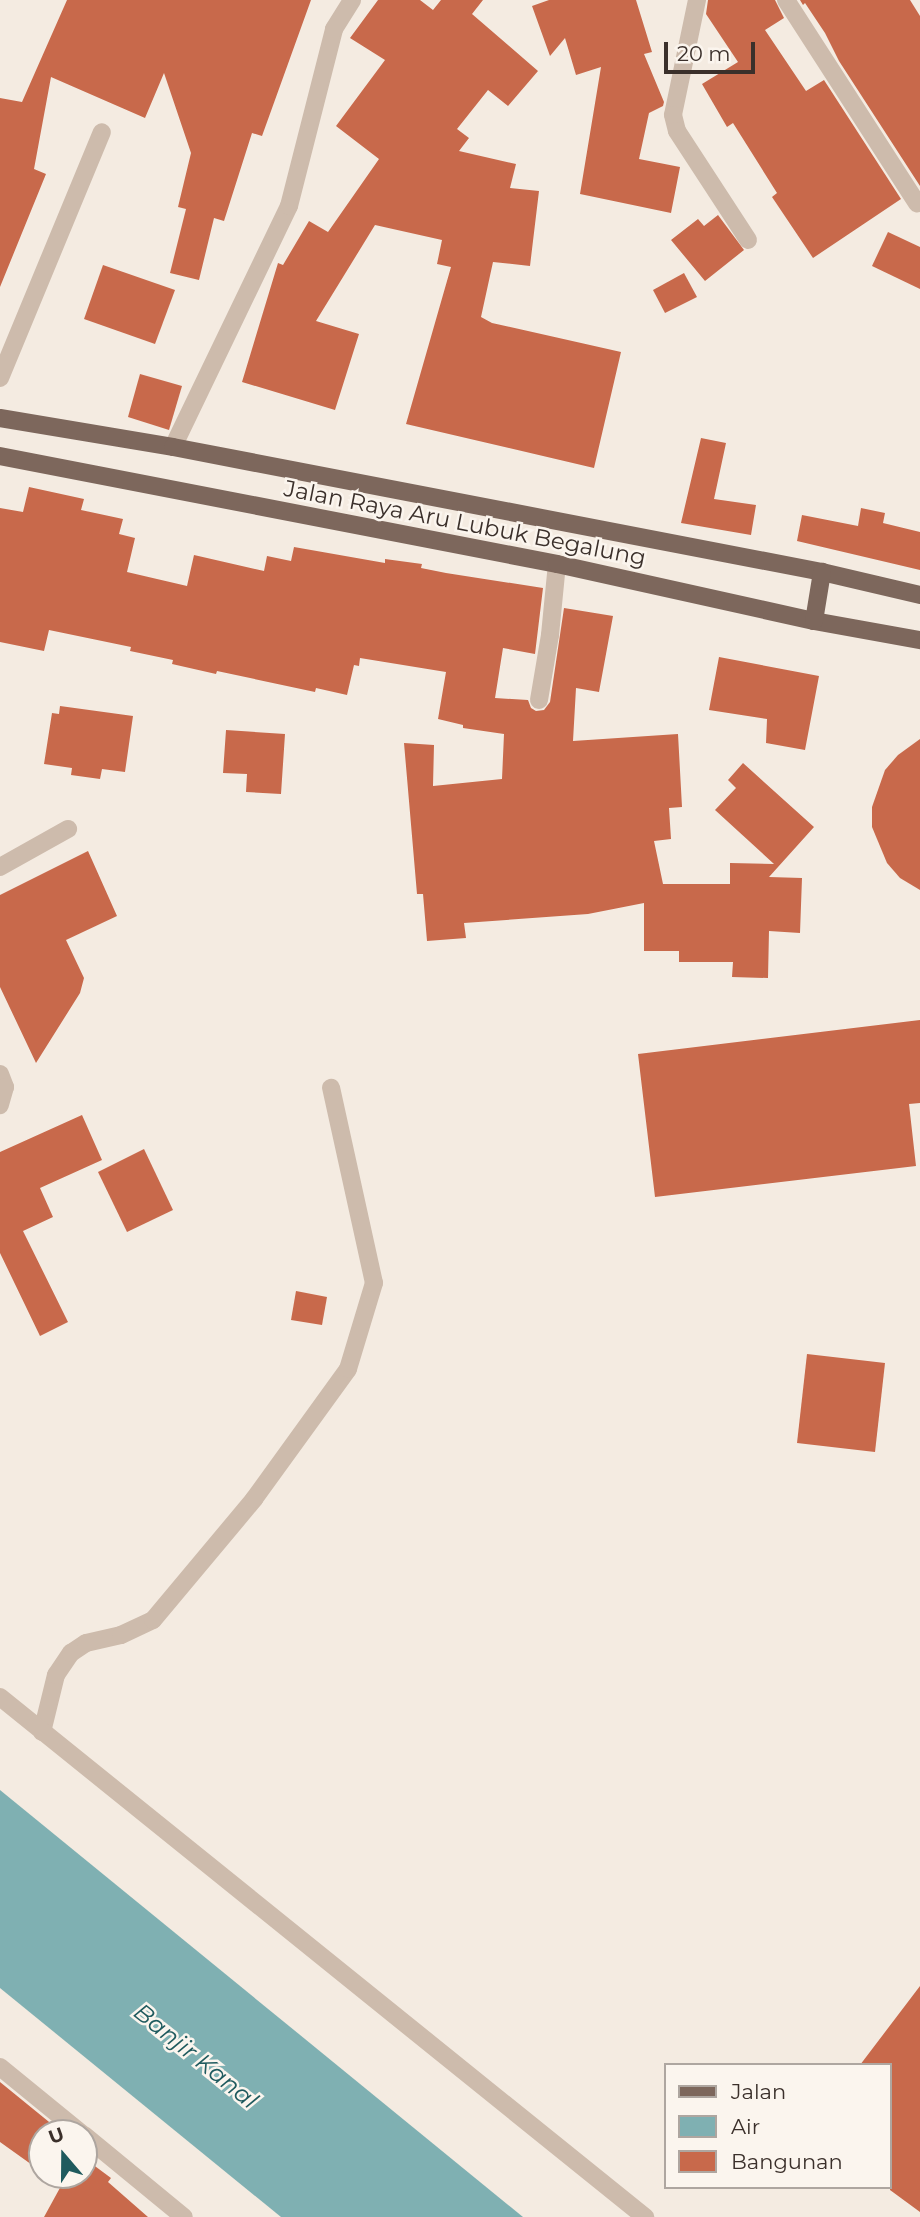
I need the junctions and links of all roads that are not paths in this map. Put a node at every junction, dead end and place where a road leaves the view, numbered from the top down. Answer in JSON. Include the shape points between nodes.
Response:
{"nodes":[{"id":1,"x":352,"y":0,"type":"edge"},
{"id":2,"x":698,"y":0,"type":"edge"},
{"id":3,"x":786,"y":0,"type":"edge"},
{"id":4,"x":102,"y":132,"type":"dead end"},
{"id":5,"x":917,"y":203,"type":"dead end"},
{"id":6,"x":748,"y":240,"type":"dead end"},
{"id":7,"x":0,"y":378,"type":"edge"},
{"id":8,"x":0,"y":418,"type":"edge"},
{"id":9,"x":173,"y":447,"type":"junction"},
{"id":10,"x":0,"y":456,"type":"edge"},
{"id":11,"x":557,"y":564,"type":"junction"},
{"id":12,"x":822,"y":572,"type":"junction"},
{"id":13,"x":920,"y":595,"type":"edge"},
{"id":14,"x":814,"y":621,"type":"junction"},
{"id":15,"x":920,"y":640,"type":"edge"},
{"id":16,"x":539,"y":700,"type":"dead end"},
{"id":17,"x":68,"y":829,"type":"dead end"},
{"id":18,"x":0,"y":867,"type":"edge"},
{"id":19,"x":0,"y":1074,"type":"edge"},
{"id":20,"x":331,"y":1088,"type":"dead end"},
{"id":21,"x":0,"y":1105,"type":"edge"},
{"id":22,"x":0,"y":1697,"type":"edge"},
{"id":23,"x":42,"y":1732,"type":"junction"},
{"id":24,"x":0,"y":2067,"type":"edge"},
{"id":25,"x":64,"y":2119,"type":"edge"},
{"id":26,"x":98,"y":2146,"type":"edge"},
{"id":27,"x":184,"y":2217,"type":"edge"},
{"id":28,"x":645,"y":2217,"type":"edge"}],
"edges":[{"from":1,"to":9,"type":"street","via":[[334,29],[289,206]]},
{"from":2,"to":6,"type":"street","via":[[673,115],[677,131]]},
{"from":3,"to":5,"type":"street"},
{"from":4,"to":7,"type":"street"},
{"from":8,"to":9,"type":"main road","name":"Jalan Raya Aru Lubuk Begalung"},
{"from":9,"to":12,"type":"main road","name":"Jalan Raya Aru Lubuk Begalung"},
{"from":10,"to":11,"type":"main road","name":"Jalan Raya Aru Lubuk Begalung"},
{"from":11,"to":14,"type":"main road","name":"Jalan Raya Aru Lubuk Begalung"},
{"from":11,"to":16,"type":"street"},
{"from":12,"to":13,"type":"main road","name":"Jalan Raya Aru Lubuk Begalung"},
{"from":12,"to":14,"type":"main road"},
{"from":14,"to":15,"type":"main road","name":"Jalan Raya Aru Lubuk Begalung"},
{"from":17,"to":18,"type":"street"},
{"from":19,"to":21,"type":"street","via":[[5,1087]]},
{"from":20,"to":23,"type":"street","via":[[373,1283],[348,1369],[254,1499],[153,1620],[121,1635],[86,1643],[71,1653],[56,1675]]},
{"from":22,"to":23,"type":"street"},
{"from":23,"to":28,"type":"street"},
{"from":24,"to":25,"type":"street"},
{"from":26,"to":27,"type":"street"}]}
